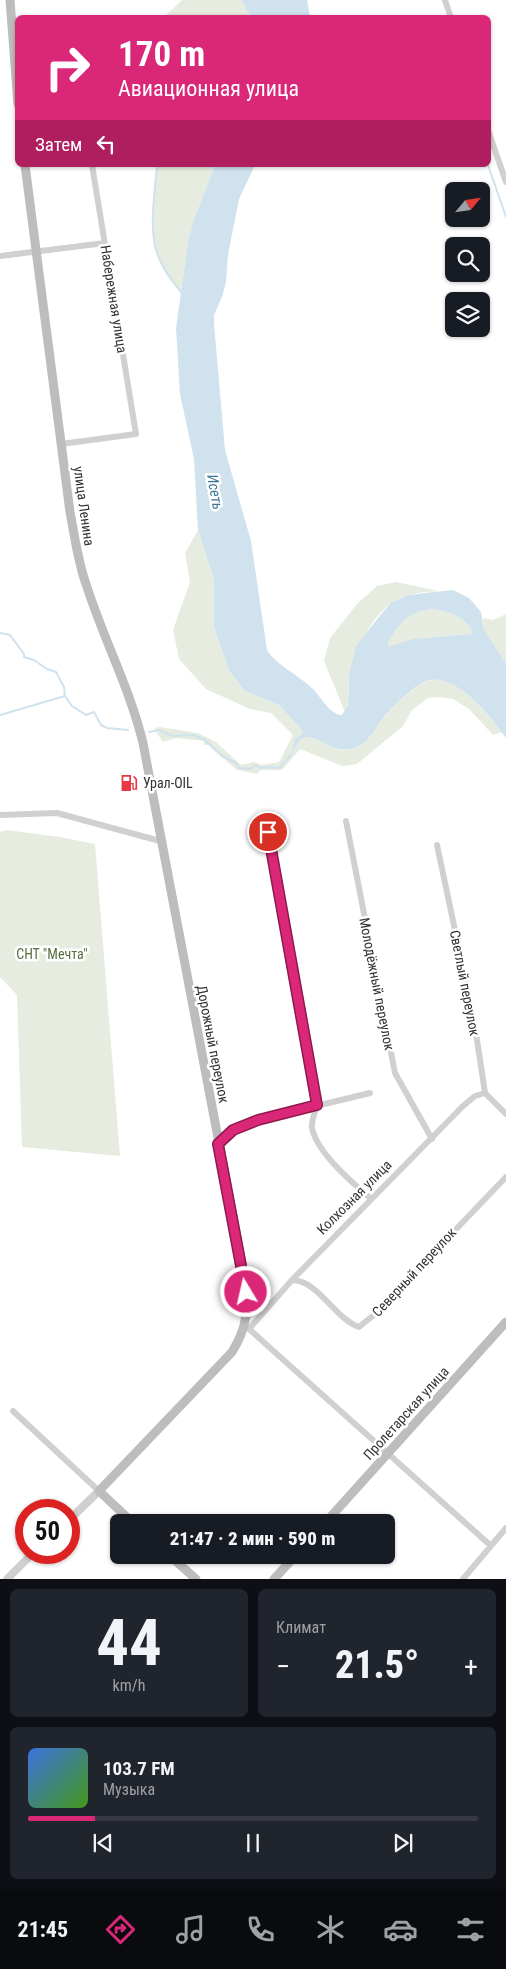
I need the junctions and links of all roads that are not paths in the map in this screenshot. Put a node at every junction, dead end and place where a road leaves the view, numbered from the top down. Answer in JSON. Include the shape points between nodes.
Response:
{"nodes":[{"id":1,"x":10,"y":0,"type":"edge"},
{"id":2,"x":445,"y":0,"type":"edge"},
{"id":3,"x":450,"y":15,"type":"edge"},
{"id":4,"x":15,"y":71,"type":"edge"},
{"id":5,"x":491,"y":139,"type":"edge"},
{"id":6,"x":25,"y":167,"type":"edge"},
{"id":7,"x":92,"y":167,"type":"edge"},
{"id":8,"x":506,"y":182,"type":"edge"},
{"id":9,"x":105,"y":243,"type":"junction"},
{"id":10,"x":36,"y":251,"type":"junction"},
{"id":11,"x":0,"y":256,"type":"edge"},
{"id":12,"x":61,"y":444,"type":"junction"},
{"id":13,"x":0,"y":815,"type":"edge"},
{"id":14,"x":346,"y":821,"type":"dead end"},
{"id":15,"x":268,"y":832,"type":"dead end"},
{"id":16,"x":160,"y":841,"type":"junction"},
{"id":17,"x":437,"y":845,"type":"dead end"},
{"id":18,"x":370,"y":1093,"type":"dead end"},
{"id":19,"x":485,"y":1093,"type":"junction"},
{"id":20,"x":317,"y":1105,"type":"junction"},
{"id":21,"x":506,"y":1114,"type":"edge"},
{"id":22,"x":432,"y":1139,"type":"junction"},
{"id":23,"x":218,"y":1144,"type":"junction"},
{"id":24,"x":506,"y":1177,"type":"edge"},
{"id":25,"x":371,"y":1199,"type":"junction"},
{"id":26,"x":292,"y":1280,"type":"junction"},
{"id":27,"x":506,"y":1322,"type":"edge"},
{"id":28,"x":247,"y":1329,"type":"junction"},
{"id":29,"x":13,"y":1411,"type":"dead end"},
{"id":30,"x":388,"y":1453,"type":"junction"},
{"id":31,"x":99,"y":1491,"type":"junction"},
{"id":32,"x":80,"y":1509,"type":"edge"},
{"id":33,"x":123,"y":1514,"type":"edge"},
{"id":34,"x":333,"y":1514,"type":"edge"},
{"id":35,"x":506,"y":1528,"type":"edge"},
{"id":36,"x":490,"y":1546,"type":"junction"},
{"id":37,"x":22,"y":1564,"type":"edge"},
{"id":38,"x":179,"y":1564,"type":"edge"},
{"id":39,"x":288,"y":1564,"type":"edge"},
{"id":40,"x":7,"y":1579,"type":"edge"},
{"id":41,"x":196,"y":1579,"type":"edge"},
{"id":42,"x":274,"y":1579,"type":"edge"},
{"id":43,"x":463,"y":1579,"type":"edge"}],
"edges":[{"from":1,"to":4,"type":"main road"},
{"from":2,"to":3,"type":"street"},
{"from":5,"to":8,"type":"street"},
{"from":6,"to":10,"type":"main road","name":"улица Ленина"},
{"from":7,"to":9,"type":"street","name":"Набережная улица"},
{"from":9,"to":10,"type":"street"},
{"from":9,"to":12,"type":"street","name":"Набережная улица","via":[[136,434]]},
{"from":10,"to":11,"type":"street"},
{"from":10,"to":12,"type":"main road","name":"улица Ленина"},
{"from":12,"to":16,"type":"main road","name":"улица Ленина","via":[[79,561],[139,727]]},
{"from":13,"to":16,"type":"street","via":[[57,812]]},
{"from":14,"to":22,"type":"street","name":"Молодёжный переулок","via":[[395,1073]]},
{"from":15,"to":20,"type":"street"},
{"from":16,"to":23,"type":"main road","name":"Дорожный переулок"},
{"from":17,"to":19,"type":"street","name":"Светлый переулок","via":[[474,1020]]},
{"from":18,"to":20,"type":"street"},
{"from":19,"to":21,"type":"street"},
{"from":19,"to":22,"type":"street","name":"Колхозная улица","via":[[475,1096],[463,1106]]},
{"from":20,"to":23,"type":"street","via":[[258,1120],[233,1130]]},
{"from":20,"to":25,"type":"street","via":[[312,1126],[318,1142],[340,1170]]},
{"from":22,"to":25,"type":"street","name":"Колхозная улица"},
{"from":23,"to":28,"type":"main road","name":"Дорожный переулок","via":[[245,1280]]},
{"from":24,"to":26,"type":"street","name":"Северный переулок","via":[[359,1327],[350,1324],[309,1286],[300,1280]]},
{"from":25,"to":26,"type":"street","name":"Колхозная улица"},
{"from":26,"to":28,"type":"street","name":"Колхозная улица"},
{"from":27,"to":30,"type":"main road","name":"Пролетарская улица"},
{"from":28,"to":30,"type":"street"},
{"from":28,"to":31,"type":"main road","name":"Дорожный переулок","via":[[221,1364]]},
{"from":29,"to":31,"type":"street"},
{"from":30,"to":34,"type":"main road","name":"Пролетарская улица"},
{"from":30,"to":36,"type":"street"},
{"from":31,"to":32,"type":"street"},
{"from":31,"to":33,"type":"main road"},
{"from":35,"to":36,"type":"street"},
{"from":36,"to":43,"type":"street"},
{"from":37,"to":40,"type":"street"},
{"from":38,"to":41,"type":"main road"},
{"from":39,"to":42,"type":"main road"}]}
